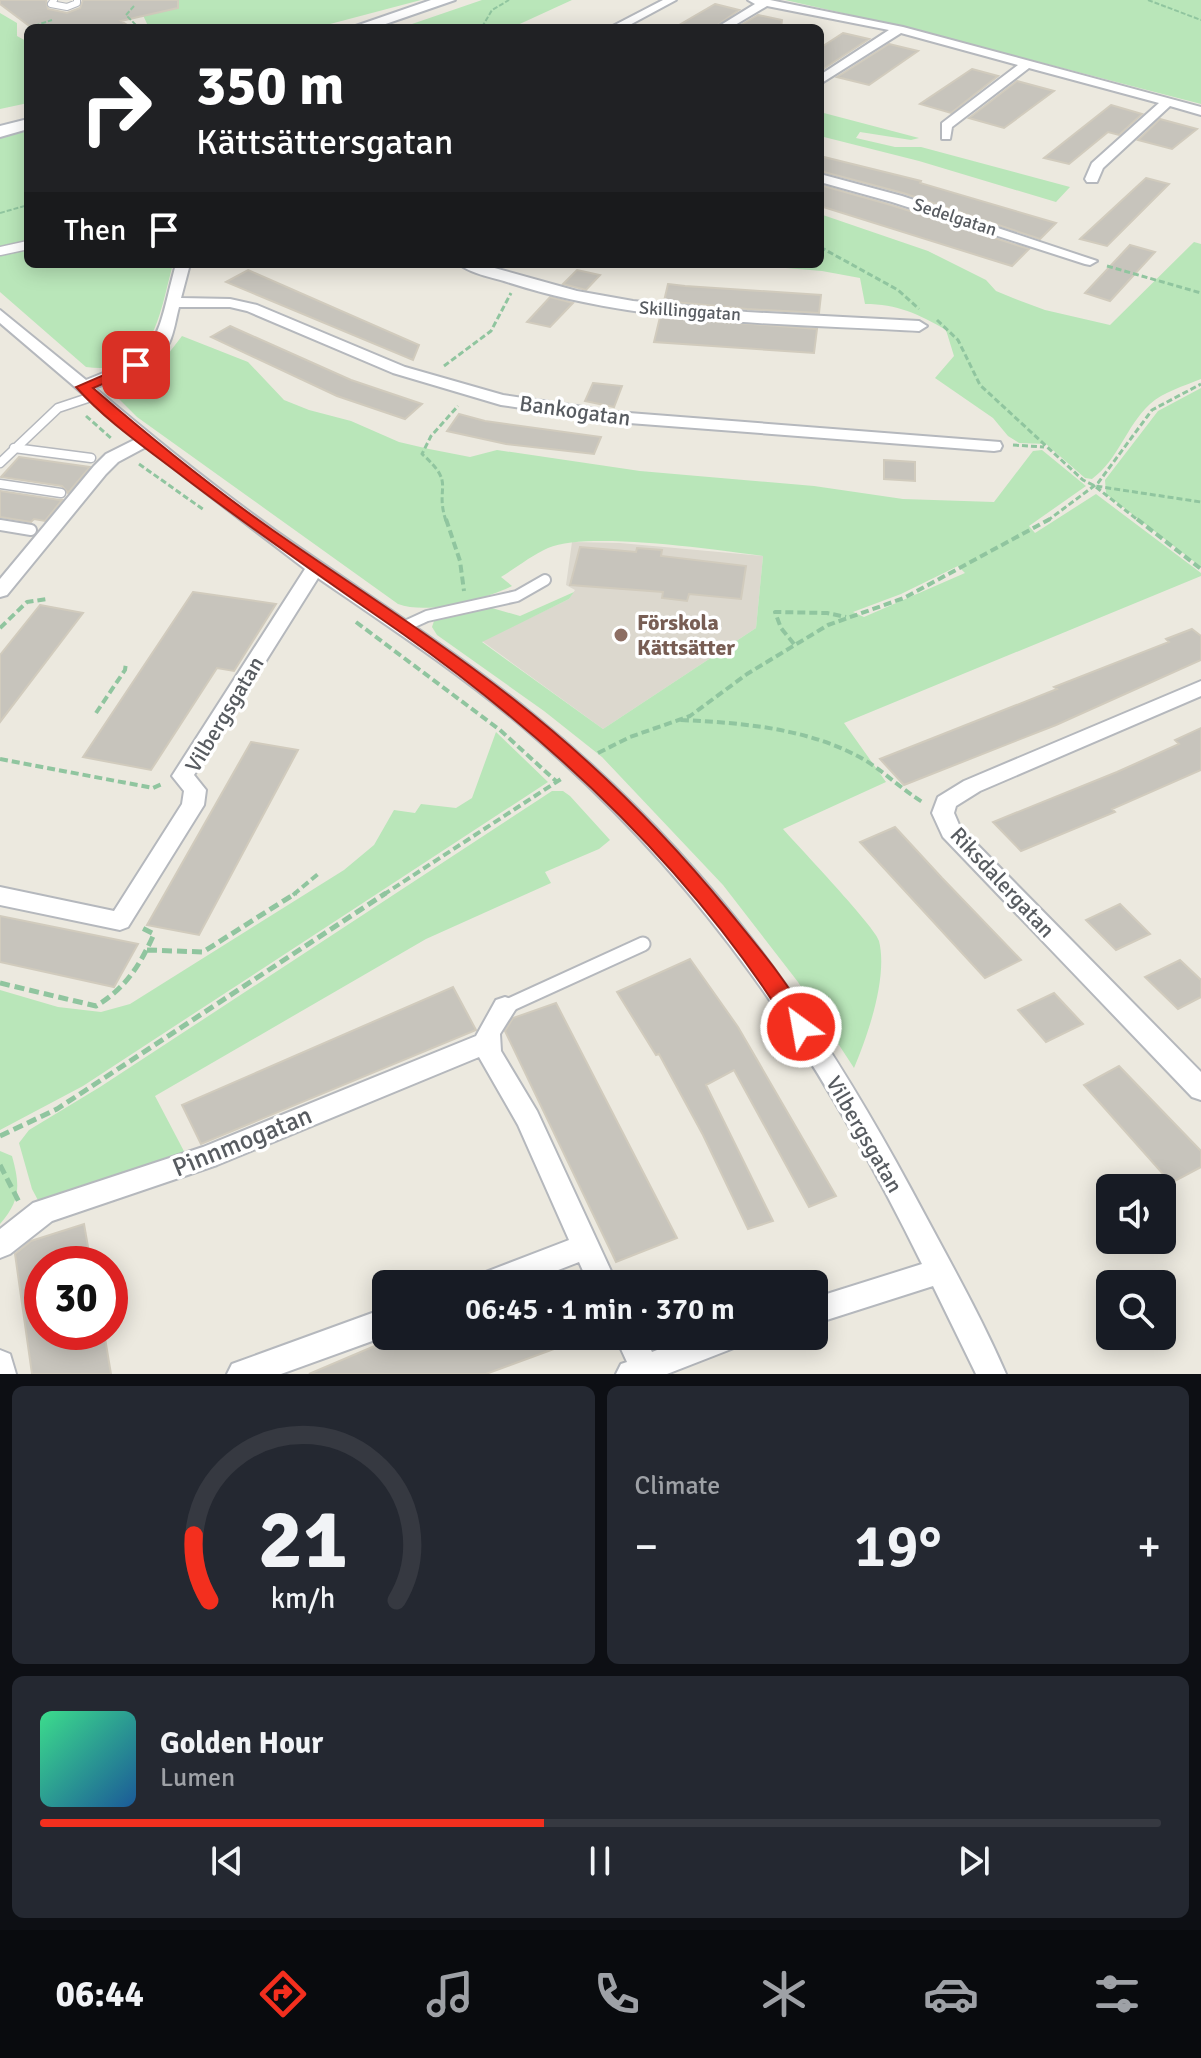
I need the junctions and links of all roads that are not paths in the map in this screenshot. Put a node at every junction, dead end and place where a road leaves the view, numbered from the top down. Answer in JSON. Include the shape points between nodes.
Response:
{"nodes":[{"id":1,"x":54,"y":0,"type":"edge"},
{"id":2,"x":77,"y":0,"type":"edge"},
{"id":3,"x":447,"y":0,"type":"edge"},
{"id":4,"x":671,"y":0,"type":"edge"},
{"id":5,"x":760,"y":1,"type":"edge"},
{"id":6,"x":370,"y":24,"type":"edge"},
{"id":7,"x":623,"y":24,"type":"edge"},
{"id":8,"x":728,"y":24,"type":"edge"},
{"id":9,"x":899,"y":29,"type":"junction"},
{"id":10,"x":1027,"y":64,"type":"junction"},
{"id":11,"x":824,"y":77,"type":"edge"},
{"id":12,"x":1168,"y":102,"type":"junction"},
{"id":13,"x":1201,"y":111,"type":"edge"},
{"id":14,"x":24,"y":112,"type":"edge"},
{"id":15,"x":0,"y":118,"type":"edge"},
{"id":16,"x":24,"y":125,"type":"edge"},
{"id":17,"x":0,"y":132,"type":"edge"},
{"id":18,"x":946,"y":136,"type":"dead end"},
{"id":19,"x":824,"y":179,"type":"edge"},
{"id":20,"x":1092,"y":179,"type":"dead end"},
{"id":21,"x":24,"y":246,"type":"edge"},
{"id":22,"x":0,"y":251,"type":"edge"},
{"id":23,"x":1090,"y":261,"type":"road end"},
{"id":24,"x":182,"y":268,"type":"edge"},
{"id":25,"x":477,"y":268,"type":"edge"},
{"id":26,"x":173,"y":302,"type":"junction"},
{"id":27,"x":923,"y":321,"type":"road end"},
{"id":28,"x":5,"y":325,"type":"edge"},
{"id":29,"x":88,"y":391,"type":"junction"},
{"id":30,"x":146,"y":441,"type":"junction"},
{"id":31,"x":994,"y":446,"type":"road end"},
{"id":32,"x":14,"y":448,"type":"junction"},
{"id":33,"x":91,"y":458,"type":"dead end"},
{"id":34,"x":0,"y":463,"type":"edge"},
{"id":35,"x":0,"y":484,"type":"edge"},
{"id":36,"x":61,"y":493,"type":"dead end"},
{"id":37,"x":0,"y":525,"type":"edge"},
{"id":38,"x":31,"y":530,"type":"dead end"},
{"id":39,"x":316,"y":566,"type":"junction"},
{"id":40,"x":545,"y":580,"type":"dead end"},
{"id":41,"x":0,"y":591,"type":"edge"},
{"id":42,"x":403,"y":627,"type":"junction"},
{"id":43,"x":1201,"y":688,"type":"edge"},
{"id":44,"x":0,"y":896,"type":"edge"},
{"id":45,"x":643,"y":944,"type":"dead end"},
{"id":46,"x":505,"y":1007,"type":"joint"},
{"id":47,"x":488,"y":1042,"type":"junction"},
{"id":48,"x":1201,"y":1089,"type":"edge"},
{"id":49,"x":0,"y":1245,"type":"edge"},
{"id":50,"x":585,"y":1247,"type":"junction"},
{"id":51,"x":525,"y":1270,"type":"edge"},
{"id":52,"x":596,"y":1270,"type":"edge"},
{"id":53,"x":941,"y":1271,"type":"junction"},
{"id":54,"x":828,"y":1307,"type":"edge"},
{"id":55,"x":372,"y":1327,"type":"edge"},
{"id":56,"x":634,"y":1350,"type":"edge"},
{"id":57,"x":695,"y":1350,"type":"edge"},
{"id":58,"x":0,"y":1364,"type":"edge"},
{"id":59,"x":641,"y":1372,"type":"edge"},
{"id":60,"x":1,"y":1374,"type":"edge"},
{"id":61,"x":242,"y":1374,"type":"edge"},
{"id":62,"x":991,"y":1374,"type":"edge"}],
"edges":[{"from":1,"to":2,"type":"lane","via":[[51,4],[67,7]]},
{"from":3,"to":6,"type":"main road"},
{"from":4,"to":7,"type":"street"},
{"from":5,"to":8,"type":"street"},
{"from":5,"to":9,"type":"street"},
{"from":9,"to":10,"type":"street"},
{"from":9,"to":11,"type":"street"},
{"from":10,"to":12,"type":"street"},
{"from":10,"to":18,"type":"street","via":[[946,126]]},
{"from":12,"to":13,"type":"street"},
{"from":12,"to":20,"type":"street","via":[[1097,166]]},
{"from":14,"to":15,"type":"main road"},
{"from":16,"to":17,"type":"main road"},
{"from":19,"to":23,"type":"street","name":"Sedelgatan"},
{"from":21,"to":22,"type":"lane"},
{"from":24,"to":26,"type":"street"},
{"from":25,"to":27,"type":"street","name":"Skillinggatan","via":[[522,285],[642,308]]},
{"from":26,"to":29,"type":"street","via":[[154,353]]},
{"from":26,"to":31,"type":"street","name":"Bankogatan","via":[[252,308],[427,380],[470,392],[616,417]]},
{"from":28,"to":29,"type":"street","name":"Vilbergsgatan"},
{"from":29,"to":30,"type":"street","name":"Vilbergsgatan"},
{"from":29,"to":32,"type":"lane","via":[[58,408]]},
{"from":30,"to":39,"type":"street","name":"Vilbergsgatan"},
{"from":30,"to":41,"type":"street","via":[[100,470]]},
{"from":32,"to":33,"type":"lane"},
{"from":32,"to":34,"type":"lane"},
{"from":35,"to":36,"type":"lane"},
{"from":37,"to":38,"type":"lane"},
{"from":39,"to":42,"type":"street","name":"Vilbergsgatan"},
{"from":39,"to":44,"type":"street","name":"Vilbergsgatan","via":[[183,776],[195,790],[193,805],[120,921]]},
{"from":40,"to":42,"type":"lane","via":[[517,596],[471,604]]},
{"from":42,"to":53,"type":"street","name":"Vilbergsgatan","via":[[580,765],[689,876],[769,976],[864,1128]]},
{"from":43,"to":48,"type":"street","name":"Riksdalergatan","via":[[972,786],[946,802],[943,813],[951,831]]},
{"from":45,"to":46,"type":"lane"},
{"from":46,"to":47,"type":"street"},
{"from":47,"to":49,"type":"street","name":"Pinnmogatan","via":[[208,1157],[43,1212]]},
{"from":47,"to":50,"type":"street"},
{"from":50,"to":51,"type":"street"},
{"from":50,"to":52,"type":"street"},
{"from":53,"to":54,"type":"street"},
{"from":53,"to":62,"type":"street","name":"Vilbergsgatan"},
{"from":55,"to":61,"type":"street"},
{"from":56,"to":59,"type":"street"},
{"from":57,"to":59,"type":"street"},
{"from":58,"to":60,"type":"street"}]}
